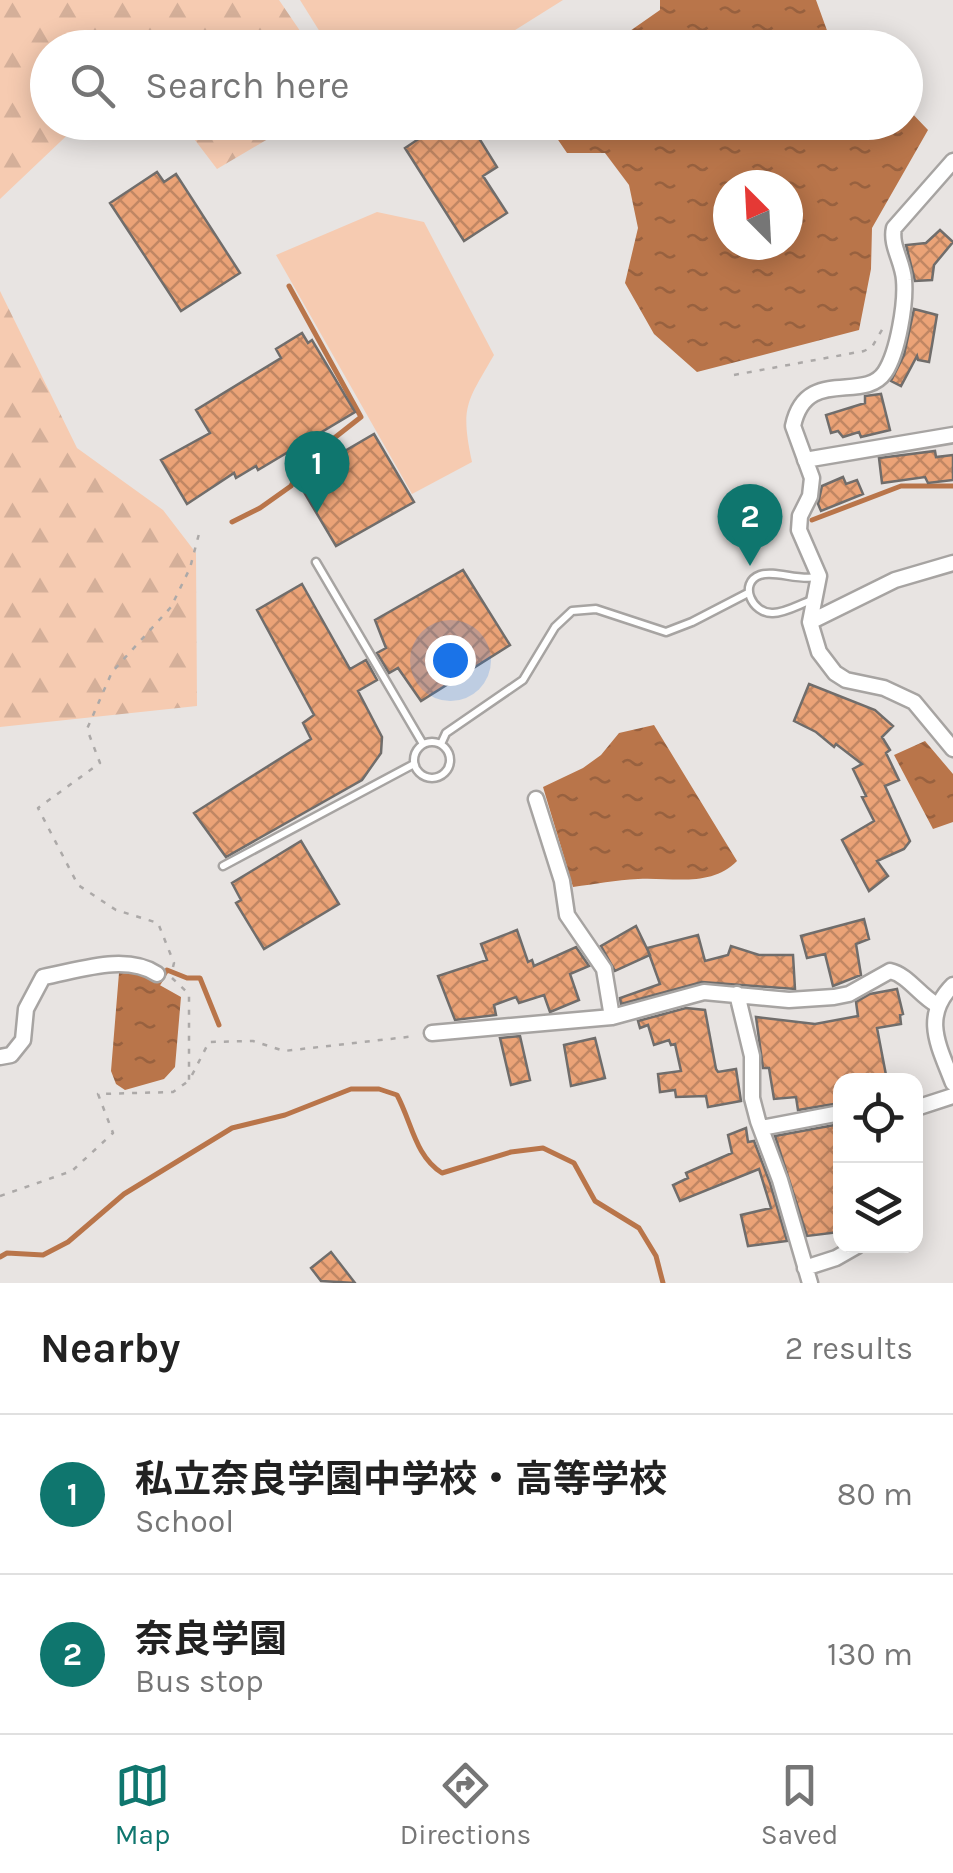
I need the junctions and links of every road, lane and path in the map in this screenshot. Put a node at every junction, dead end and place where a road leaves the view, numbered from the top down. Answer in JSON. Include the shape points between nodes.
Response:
{"nodes":[{"id":1,"x":953,"y":161,"type":"edge"},
{"id":2,"x":884,"y":326,"type":"dead end"},
{"id":3,"x":734,"y":375,"type":"dead end"},
{"id":4,"x":953,"y":435,"type":"edge"},
{"id":5,"x":805,"y":460,"type":"junction"},
{"id":6,"x":200,"y":530,"type":"dead end"},
{"id":7,"x":316,"y":562,"type":"dead end"},
{"id":8,"x":953,"y":562,"type":"edge"},
{"id":9,"x":819,"y":576,"type":"junction"},
{"id":10,"x":748,"y":593,"type":"junction"},
{"id":11,"x":813,"y":600,"type":"junction"},
{"id":12,"x":810,"y":622,"type":"junction"},
{"id":13,"x":423,"y":744,"type":"junction"},
{"id":14,"x":441,"y":744,"type":"junction"},
{"id":15,"x":953,"y":749,"type":"edge"},
{"id":16,"x":414,"y":764,"type":"junction"},
{"id":17,"x":536,"y":798,"type":"dead end"},
{"id":18,"x":222,"y":866,"type":"dead end"},
{"id":19,"x":174,"y":963,"type":"dead end"},
{"id":20,"x":163,"y":975,"type":"joint"},
{"id":21,"x":953,"y":985,"type":"edge"},
{"id":22,"x":737,"y":994,"type":"junction"},
{"id":23,"x":937,"y":1004,"type":"junction"},
{"id":24,"x":612,"y":1018,"type":"junction"},
{"id":25,"x":432,"y":1034,"type":"joint"},
{"id":26,"x":0,"y":1057,"type":"edge"},
{"id":27,"x":189,"y":1080,"type":"junction"},
{"id":28,"x":953,"y":1083,"type":"edge"},
{"id":29,"x":953,"y":1096,"type":"edge"},
{"id":30,"x":923,"y":1106,"type":"edge"},
{"id":31,"x":833,"y":1115,"type":"edge"},
{"id":32,"x":761,"y":1128,"type":"junction"},
{"id":33,"x":0,"y":1196,"type":"edge"},
{"id":34,"x":845,"y":1253,"type":"edge"},
{"id":35,"x":807,"y":1276,"type":"edge"}],
"edges":[{"from":1,"to":5,"type":"street","via":[[894,228],[904,279],[885,372],[872,384],[826,388],[803,402],[793,426]]},
{"from":2,"to":3,"type":"path","via":[[864,351]]},
{"from":4,"to":5,"type":"street"},
{"from":5,"to":9,"type":"street","via":[[812,478],[798,530]]},
{"from":6,"to":19,"type":"path","via":[[170,607],[112,672],[87,729],[100,763],[38,808],[78,886],[116,910],[158,924]]},
{"from":7,"to":13,"type":"lane"},
{"from":8,"to":12,"type":"street","via":[[895,580]]},
{"from":9,"to":10,"type":"lane","via":[[757,576]]},
{"from":9,"to":11,"type":"street"},
{"from":10,"to":11,"type":"lane","via":[[758,608],[774,614]]},
{"from":10,"to":14,"type":"lane","via":[[666,632],[596,609],[572,611],[523,680],[446,733]]},
{"from":11,"to":12,"type":"street"},
{"from":12,"to":15,"type":"street","via":[[835,674],[914,702]]},
{"from":13,"to":14,"type":"lane"},
{"from":13,"to":16,"type":"lane"},
{"from":14,"to":16,"type":"lane","via":[[450,760],[441,776],[424,777]]},
{"from":16,"to":18,"type":"lane"},
{"from":17,"to":24,"type":"street","via":[[570,923],[604,969]]},
{"from":20,"to":26,"type":"street","via":[[116,964],[42,977],[26,1009],[22,1040],[11,1055]]},
{"from":20,"to":27,"type":"path","via":[[189,994]]},
{"from":21,"to":23,"type":"street"},
{"from":22,"to":23,"type":"street","via":[[834,997],[890,971]]},
{"from":22,"to":24,"type":"street","via":[[704,992]]},
{"from":22,"to":32,"type":"street"},
{"from":23,"to":28,"type":"street","via":[[935,1026]]},
{"from":24,"to":25,"type":"street"},
{"from":25,"to":27,"type":"path","via":[[284,1051],[253,1041],[210,1042]]},
{"from":27,"to":33,"type":"path","via":[[173,1092],[98,1094],[113,1133],[72,1171]]},
{"from":29,"to":30,"type":"street"},
{"from":31,"to":32,"type":"street"},
{"from":32,"to":35,"type":"street"},
{"from":34,"to":35,"type":"street"}]}
